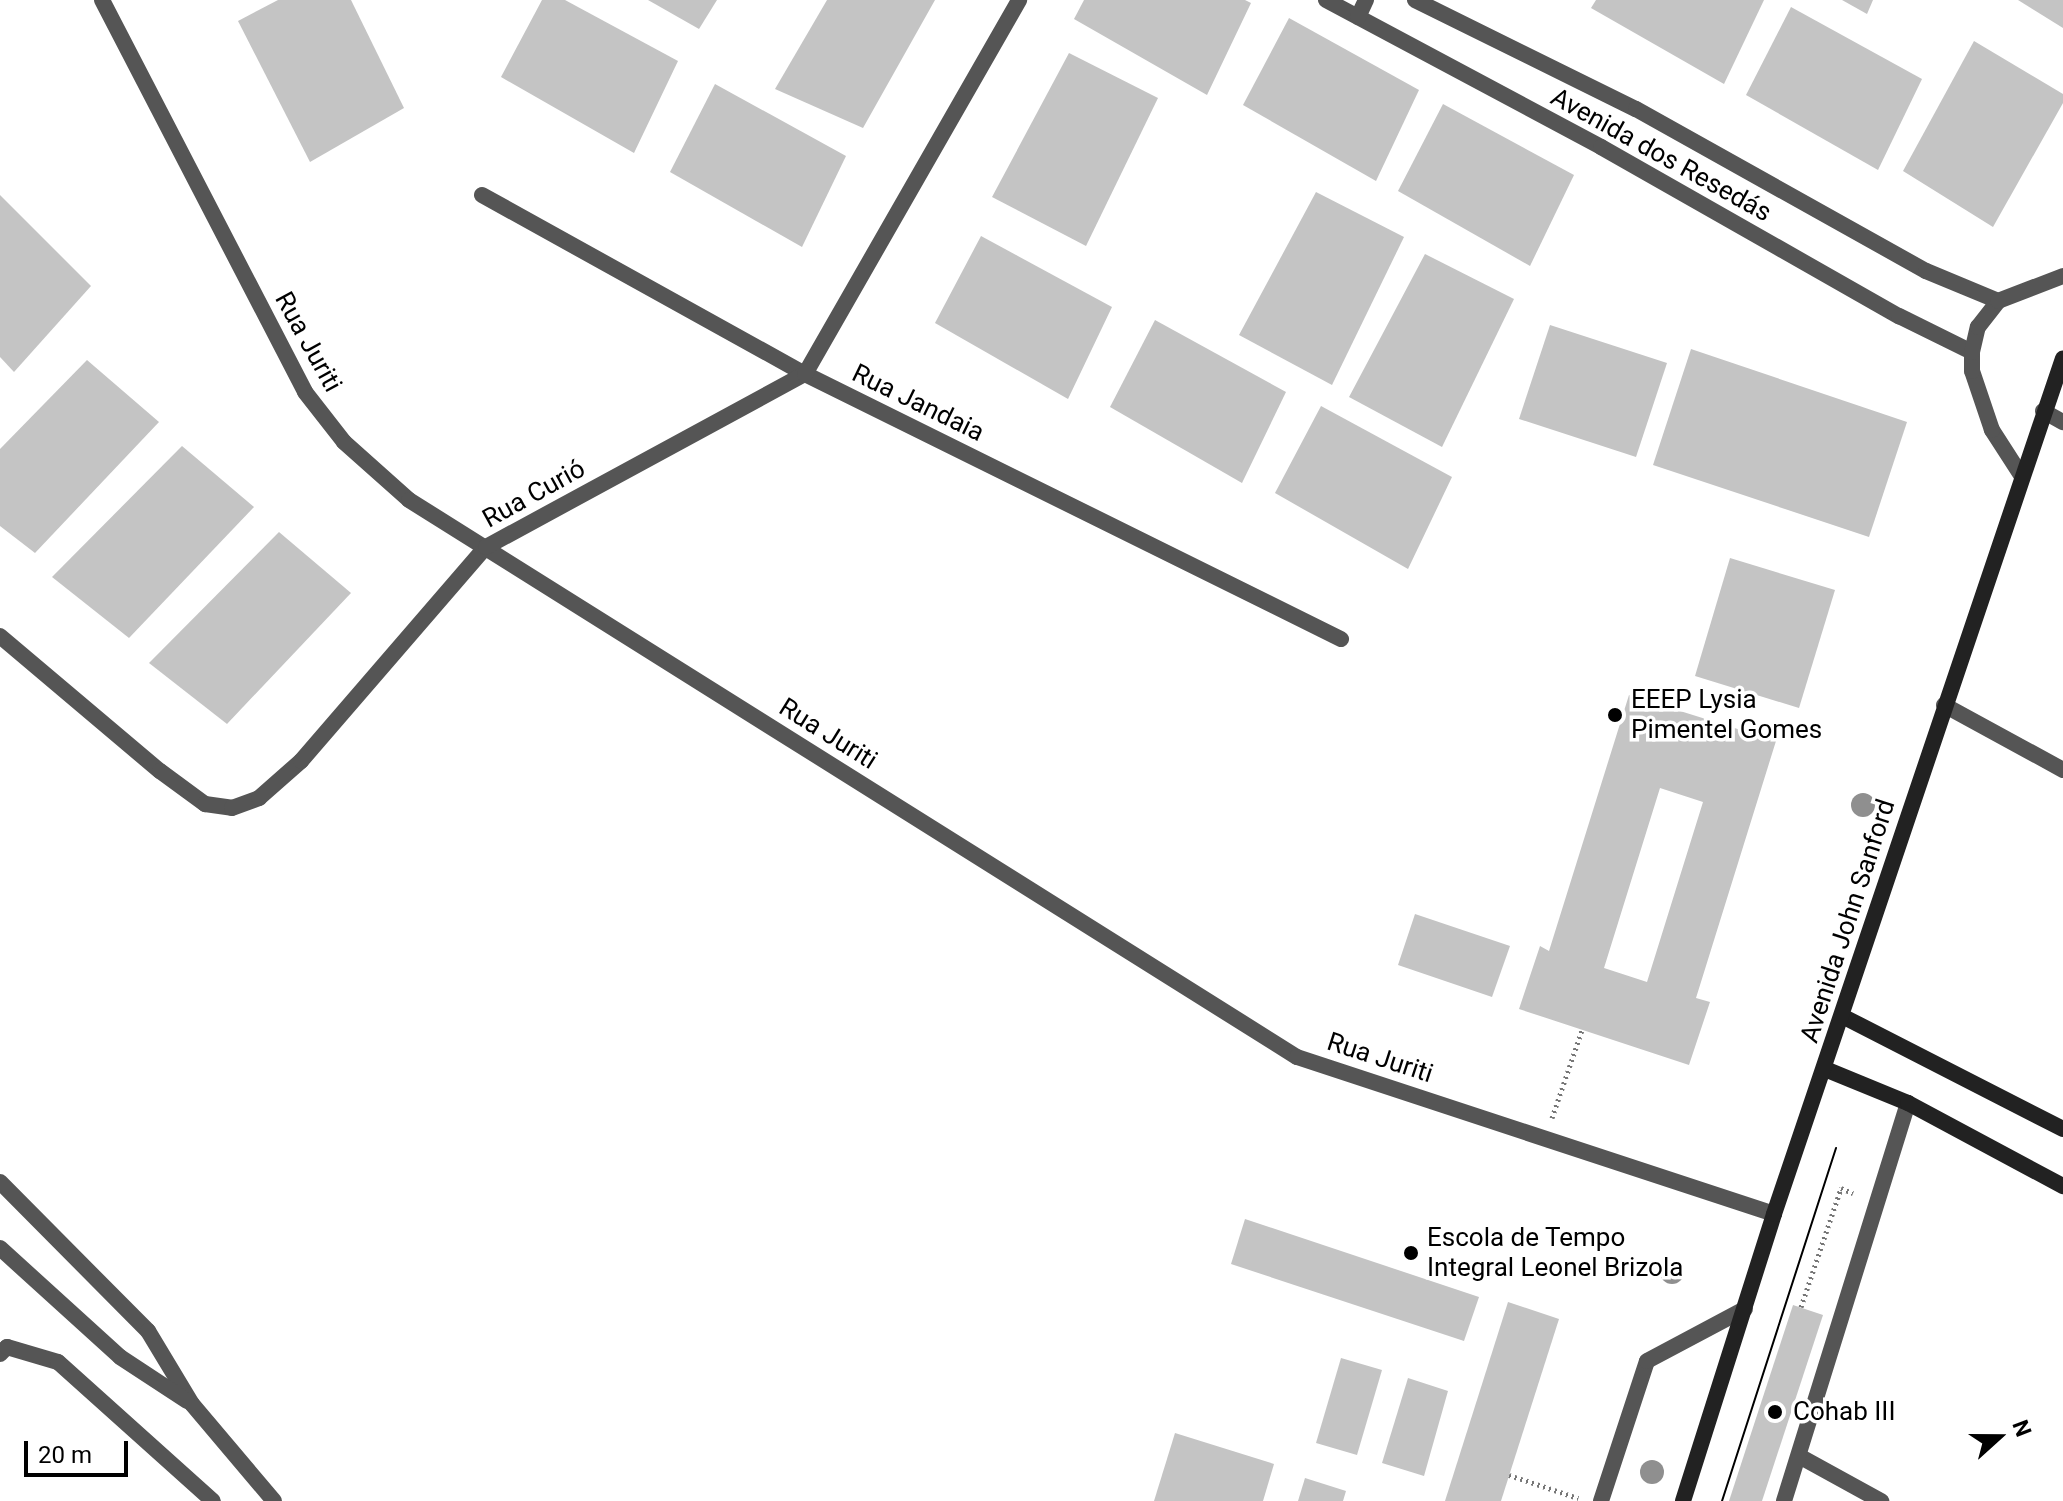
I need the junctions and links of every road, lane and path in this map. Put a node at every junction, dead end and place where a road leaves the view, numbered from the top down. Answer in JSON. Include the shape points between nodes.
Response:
{"nodes":[{"id":1,"x":102,"y":0,"type":"edge"},
{"id":2,"x":1019,"y":0,"type":"edge"},
{"id":3,"x":1326,"y":0,"type":"edge"},
{"id":4,"x":1366,"y":0,"type":"edge"},
{"id":5,"x":1415,"y":0,"type":"edge"},
{"id":6,"x":1358,"y":17,"type":"junction"},
{"id":7,"x":482,"y":195,"type":"dead end"},
{"id":8,"x":2063,"y":276,"type":"edge"},
{"id":9,"x":1998,"y":301,"type":"junction"},
{"id":10,"x":1972,"y":352,"type":"junction"},
{"id":11,"x":2063,"y":358,"type":"edge"},
{"id":12,"x":805,"y":374,"type":"junction"},
{"id":13,"x":2043,"y":411,"type":"junction"},
{"id":14,"x":2063,"y":422,"type":"edge"},
{"id":15,"x":2021,"y":475,"type":"junction"},
{"id":16,"x":486,"y":547,"type":"junction"},
{"id":17,"x":0,"y":636,"type":"edge"},
{"id":18,"x":1341,"y":639,"type":"dead end"},
{"id":19,"x":1944,"y":705,"type":"junction"},
{"id":20,"x":2063,"y":770,"type":"edge"},
{"id":21,"x":1842,"y":1016,"type":"junction"},
{"id":22,"x":1582,"y":1030,"type":"dead end"},
{"id":23,"x":1825,"y":1069,"type":"junction"},
{"id":24,"x":1908,"y":1103,"type":"junction"},
{"id":25,"x":2063,"y":1129,"type":"edge"},
{"id":26,"x":1546,"y":1138,"type":"junction"},
{"id":27,"x":0,"y":1182,"type":"edge"},
{"id":28,"x":2063,"y":1186,"type":"edge"},
{"id":29,"x":1855,"y":1193,"type":"dead end"},
{"id":30,"x":1774,"y":1214,"type":"junction"},
{"id":31,"x":0,"y":1248,"type":"edge"},
{"id":32,"x":1801,"y":1307,"type":"dead end"},
{"id":33,"x":1745,"y":1309,"type":"junction"},
{"id":34,"x":0,"y":1354,"type":"edge"},
{"id":35,"x":192,"y":1404,"type":"junction"},
{"id":36,"x":1799,"y":1456,"type":"junction"},
{"id":37,"x":1509,"y":1475,"type":"dead end"},
{"id":38,"x":213,"y":1501,"type":"edge"},
{"id":39,"x":274,"y":1501,"type":"edge"},
{"id":40,"x":1586,"y":1501,"type":"edge"},
{"id":41,"x":1601,"y":1501,"type":"edge"},
{"id":42,"x":1683,"y":1501,"type":"edge"},
{"id":43,"x":1784,"y":1501,"type":"edge"},
{"id":44,"x":1881,"y":1501,"type":"edge"}],
"edges":[{"from":1,"to":16,"type":"street","name":"Rua Juriti","via":[[305,392],[344,442],[409,500]]},
{"from":2,"to":12,"type":"street"},
{"from":3,"to":6,"type":"street","name":"Avenida dos Resedás"},
{"from":4,"to":6,"type":"street"},
{"from":5,"to":9,"type":"street","name":"Avenida dos Resedás","via":[[1636,109],[1926,271]]},
{"from":6,"to":10,"type":"street","name":"Avenida dos Resedás"},
{"from":7,"to":12,"type":"street","name":"Rua Jandaia"},
{"from":8,"to":9,"type":"street"},
{"from":9,"to":10,"type":"street","via":[[1978,327]]},
{"from":10,"to":15,"type":"street","via":[[1972,371],[1992,430]]},
{"from":11,"to":13,"type":"main road","name":"Avenida John Sanford"},
{"from":12,"to":16,"type":"street","name":"Rua Curió"},
{"from":12,"to":18,"type":"street","name":"Rua Jandaia"},
{"from":13,"to":14,"type":"street"},
{"from":13,"to":15,"type":"main road","name":"Avenida John Sanford"},
{"from":15,"to":19,"type":"main road","name":"Avenida John Sanford"},
{"from":16,"to":17,"type":"street","name":"Rua Curió","via":[[301,761],[259,798],[232,808],[205,804],[160,771]]},
{"from":16,"to":26,"type":"street","name":"Rua Juriti","via":[[1297,1057]]},
{"from":19,"to":20,"type":"street"},
{"from":19,"to":21,"type":"main road","name":"Avenida John Sanford"},
{"from":21,"to":23,"type":"main road","name":"Avenida John Sanford"},
{"from":21,"to":25,"type":"main road"},
{"from":22,"to":26,"type":"path"},
{"from":23,"to":24,"type":"main road"},
{"from":23,"to":30,"type":"main road","name":"Avenida John Sanford"},
{"from":24,"to":28,"type":"main road"},
{"from":24,"to":36,"type":"street"},
{"from":26,"to":30,"type":"street","name":"Rua Juriti"},
{"from":27,"to":35,"type":"street","via":[[148,1331]]},
{"from":29,"to":32,"type":"path","via":[[1841,1188]]},
{"from":30,"to":33,"type":"main road","name":"Avenida John Sanford"},
{"from":31,"to":35,"type":"street","via":[[120,1357]]},
{"from":33,"to":41,"type":"street","via":[[1647,1361]]},
{"from":33,"to":42,"type":"main road","name":"Avenida John Sanford"},
{"from":34,"to":38,"type":"street","via":[[7,1347],[58,1362]]},
{"from":35,"to":39,"type":"street"},
{"from":36,"to":43,"type":"street"},
{"from":36,"to":44,"type":"street"},
{"from":37,"to":40,"type":"path"}]}
